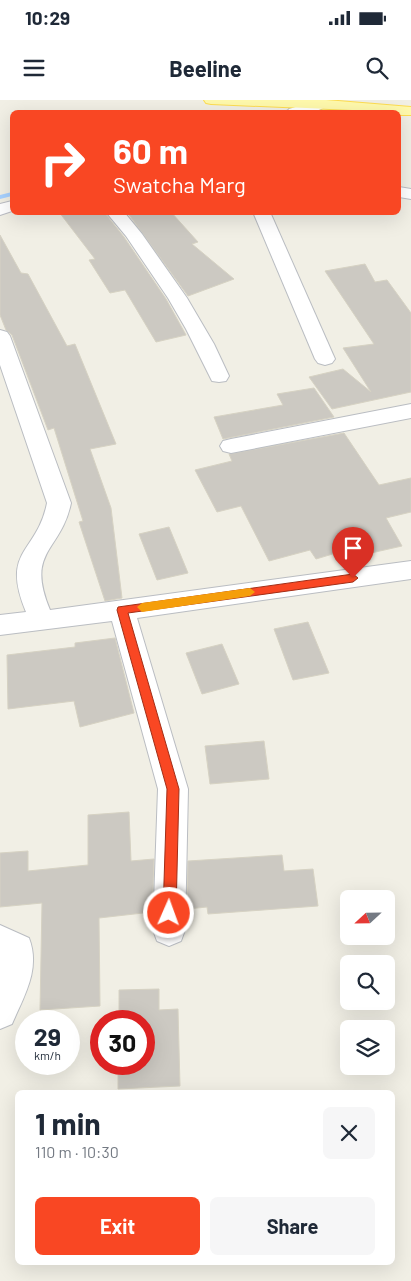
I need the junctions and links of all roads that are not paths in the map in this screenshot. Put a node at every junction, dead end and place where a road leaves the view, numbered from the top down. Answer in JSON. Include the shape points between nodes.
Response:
{"nodes":[{"id":1,"x":211,"y":100,"type":"edge"},
{"id":2,"x":320,"y":104,"type":"joint"},
{"id":3,"x":290,"y":105,"type":"edge"},
{"id":4,"x":398,"y":110,"type":"edge"},
{"id":5,"x":117,"y":215,"type":"edge"},
{"id":6,"x":262,"y":215,"type":"edge"},
{"id":7,"x":0,"y":336,"type":"edge"},
{"id":8,"x":326,"y":359,"type":"dead end"},
{"id":9,"x":219,"y":376,"type":"dead end"},
{"id":10,"x":411,"y":411,"type":"edge"},
{"id":11,"x":231,"y":446,"type":"dead end"},
{"id":12,"x":411,"y":570,"type":"edge"},
{"id":13,"x":122,"y":610,"type":"junction"},
{"id":14,"x":42,"y":621,"type":"junction"},
{"id":15,"x":0,"y":625,"type":"edge"},
{"id":16,"x":169,"y":930,"type":"dead end"},
{"id":17,"x":0,"y":941,"type":"edge"},
{"id":18,"x":0,"y":1012,"type":"edge"}],
"edges":[{"from":1,"to":3,"type":"main road"},
{"from":2,"to":3,"type":"street"},
{"from":2,"to":4,"type":"main road"},
{"from":5,"to":9,"type":"street","via":[[159,270],[206,346]]},
{"from":6,"to":8,"type":"street"},
{"from":7,"to":14,"type":"street","via":[[59,503],[58,513],[27,573]]},
{"from":10,"to":11,"type":"street"},
{"from":12,"to":13,"type":"street"},
{"from":13,"to":14,"type":"street"},
{"from":13,"to":16,"type":"street","via":[[173,789]]},
{"from":14,"to":15,"type":"street"},
{"from":17,"to":18,"type":"street","via":[[17,950],[16,976]]}]}
